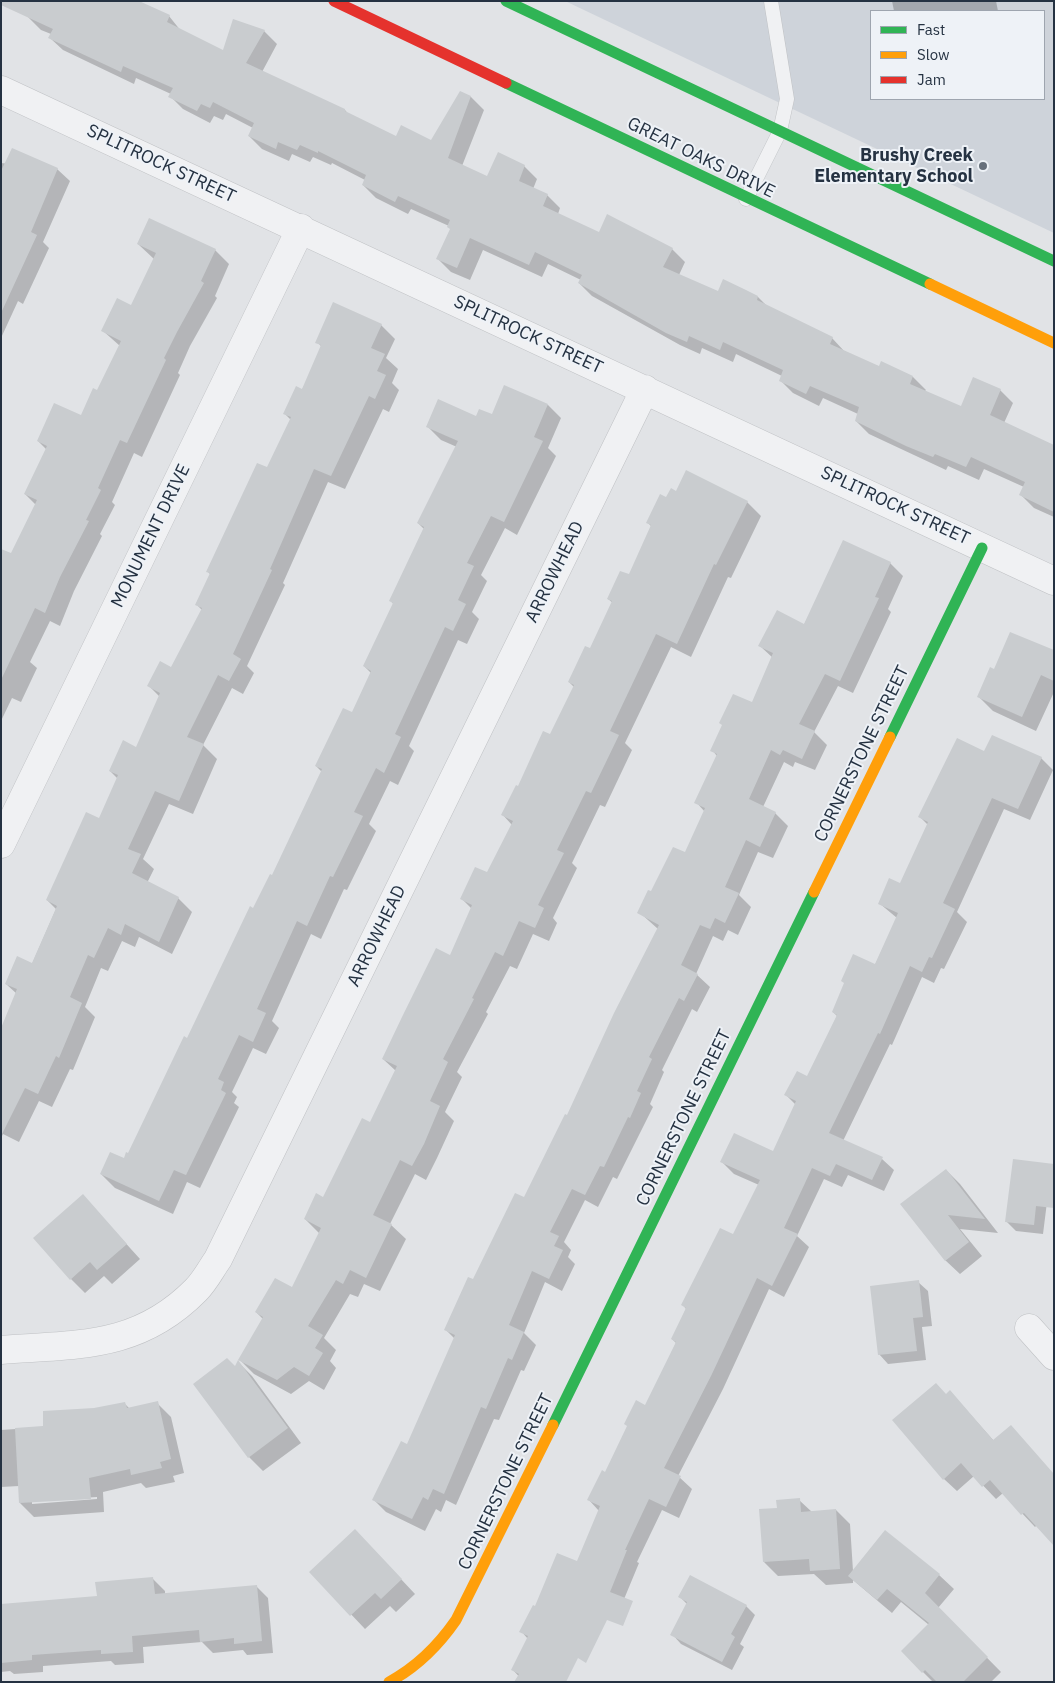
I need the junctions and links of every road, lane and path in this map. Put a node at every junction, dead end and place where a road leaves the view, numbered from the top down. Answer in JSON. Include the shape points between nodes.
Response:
{"nodes":[{"id":1,"x":334,"y":1,"type":"edge"},
{"id":2,"x":506,"y":1,"type":"edge"},
{"id":3,"x":771,"y":1,"type":"edge"},
{"id":4,"x":1,"y":90,"type":"edge"},
{"id":5,"x":780,"y":131,"type":"junction"},
{"id":6,"x":746,"y":199,"type":"junction"},
{"id":7,"x":301,"y":228,"type":"junction"},
{"id":8,"x":1054,"y":261,"type":"edge"},
{"id":9,"x":1054,"y":343,"type":"edge"},
{"id":10,"x":645,"y":389,"type":"junction"},
{"id":11,"x":982,"y":548,"type":"junction"},
{"id":12,"x":1054,"y":581,"type":"edge"},
{"id":13,"x":1,"y":844,"type":"edge"},
{"id":14,"x":1029,"y":1328,"type":"dead end"},
{"id":15,"x":1,"y":1350,"type":"edge"},
{"id":16,"x":1054,"y":1356,"type":"edge"},
{"id":17,"x":389,"y":1682,"type":"edge"}],
"edges":[{"from":1,"to":6,"type":"street","name":"GREAT OAKS DRIVE"},
{"from":2,"to":5,"type":"street"},
{"from":3,"to":5,"type":"lane","via":[[786,99]]},
{"from":4,"to":7,"type":"street","name":"SPLITROCK STREET"},
{"from":5,"to":6,"type":"lane"},
{"from":5,"to":8,"type":"street"},
{"from":6,"to":9,"type":"street","name":"GREAT OAKS DRIVE"},
{"from":7,"to":10,"type":"street","name":"SPLITROCK STREET"},
{"from":7,"to":13,"type":"street","name":"MONUMENT DRIVE"},
{"from":10,"to":11,"type":"street","name":"SPLITROCK STREET"},
{"from":10,"to":15,"type":"street","name":"ARROWHEAD","via":[[218,1259],[198,1288],[171,1313],[123,1337],[105,1342]]},
{"from":11,"to":12,"type":"street","name":"SPLITROCK STREET"},
{"from":11,"to":17,"type":"street","name":"CORNERSTONE STREET","via":[[463,1609],[429,1654]]},
{"from":14,"to":16,"type":"street"}]}
